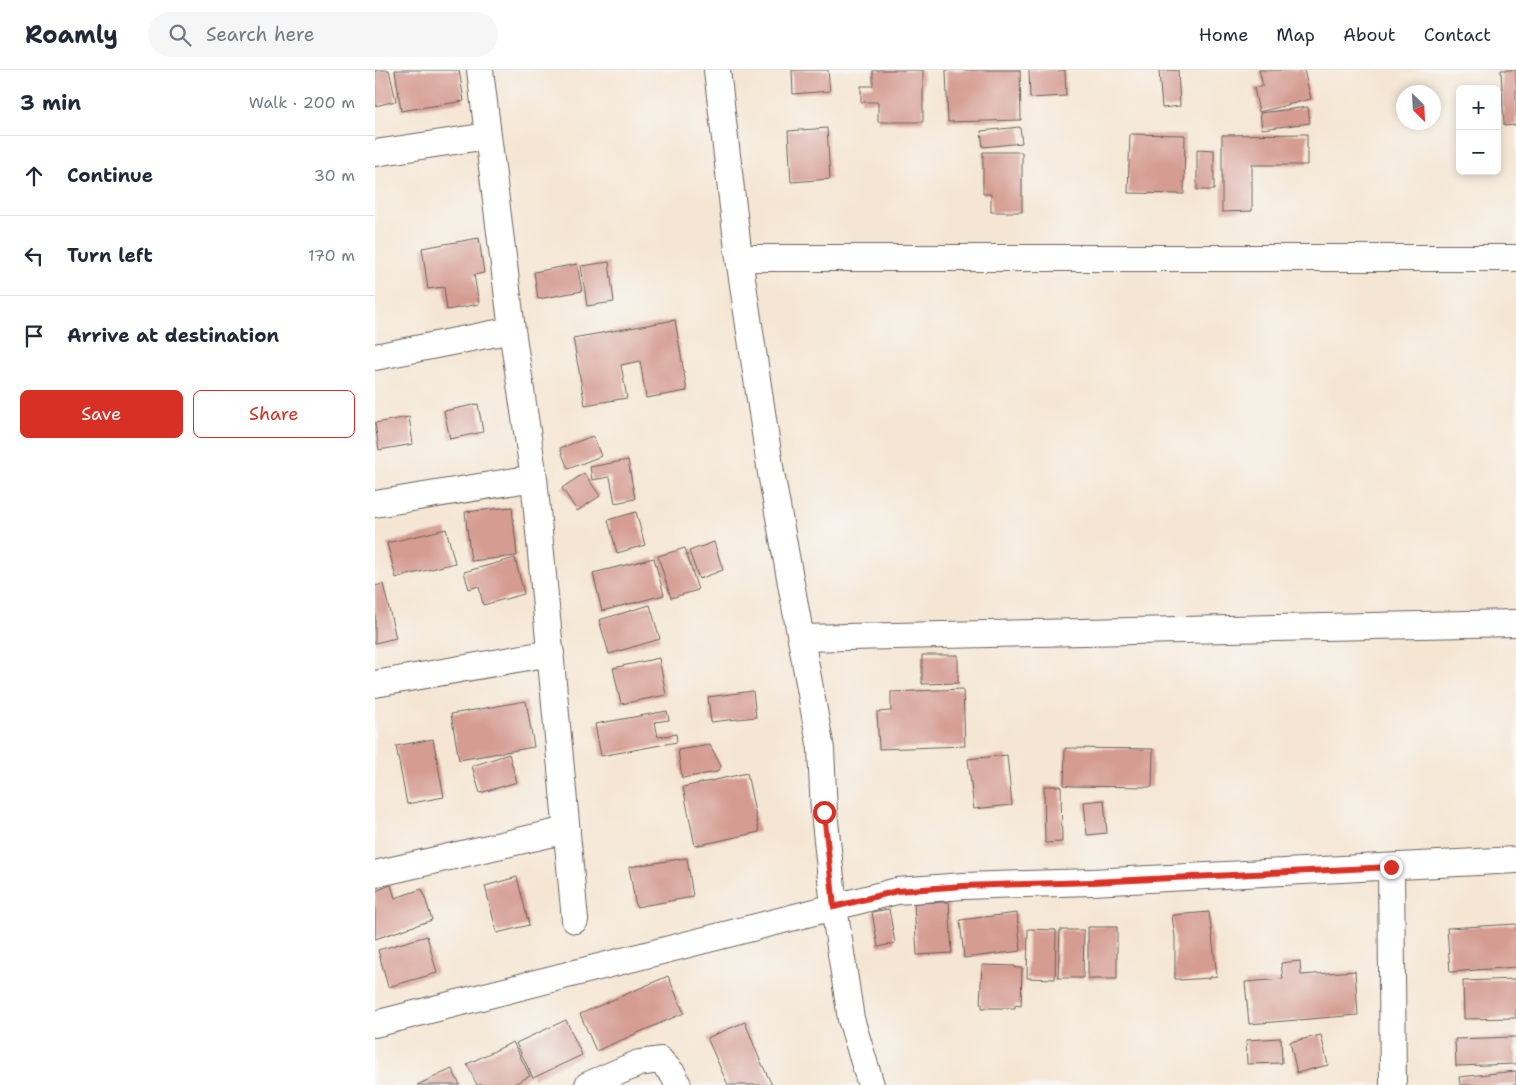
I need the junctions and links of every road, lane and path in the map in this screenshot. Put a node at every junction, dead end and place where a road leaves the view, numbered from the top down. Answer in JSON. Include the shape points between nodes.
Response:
{"nodes":[{"id":1,"x":480,"y":70,"type":"edge"},
{"id":2,"x":717,"y":70,"type":"edge"},
{"id":3,"x":488,"y":136,"type":"junction"},
{"id":4,"x":375,"y":153,"type":"edge"},
{"id":5,"x":739,"y":258,"type":"junction"},
{"id":6,"x":1516,"y":258,"type":"edge"},
{"id":7,"x":512,"y":330,"type":"junction"},
{"id":8,"x":375,"y":357,"type":"edge"},
{"id":9,"x":534,"y":478,"type":"junction"},
{"id":10,"x":375,"y":504,"type":"edge"},
{"id":11,"x":1516,"y":623,"type":"edge"},
{"id":12,"x":801,"y":638,"type":"junction"},
{"id":13,"x":551,"y":653,"type":"junction"},
{"id":14,"x":375,"y":684,"type":"edge"},
{"id":15,"x":567,"y":830,"type":"junction"},
{"id":16,"x":1516,"y":860,"type":"edge"},
{"id":17,"x":1391,"y":867,"type":"junction"},
{"id":18,"x":375,"y":874,"type":"edge"},
{"id":19,"x":834,"y":907,"type":"junction"},
{"id":20,"x":575,"y":920,"type":"dead end"},
{"id":21,"x":375,"y":1024,"type":"edge"},
{"id":22,"x":588,"y":1085,"type":"edge"},
{"id":23,"x":678,"y":1085,"type":"edge"},
{"id":24,"x":871,"y":1085,"type":"edge"},
{"id":25,"x":1393,"y":1085,"type":"edge"}],
"edges":[{"from":1,"to":3,"type":"street"},
{"from":2,"to":5,"type":"street"},
{"from":3,"to":4,"type":"street"},
{"from":3,"to":7,"type":"street"},
{"from":5,"to":6,"type":"street"},
{"from":5,"to":12,"type":"street","via":[[771,474]]},
{"from":7,"to":8,"type":"street"},
{"from":7,"to":9,"type":"street"},
{"from":9,"to":10,"type":"street"},
{"from":9,"to":13,"type":"street"},
{"from":11,"to":12,"type":"street"},
{"from":12,"to":19,"type":"street","via":[[821,749]]},
{"from":13,"to":14,"type":"street"},
{"from":13,"to":15,"type":"street"},
{"from":15,"to":18,"type":"street"},
{"from":15,"to":20,"type":"street"},
{"from":16,"to":17,"type":"street"},
{"from":17,"to":19,"type":"street","via":[[963,886],[897,891]]},
{"from":17,"to":25,"type":"street"},
{"from":19,"to":21,"type":"street"},
{"from":19,"to":24,"type":"street","via":[[851,1019]]},
{"from":22,"to":23,"type":"street","via":[[639,1063],[660,1060]]}]}
